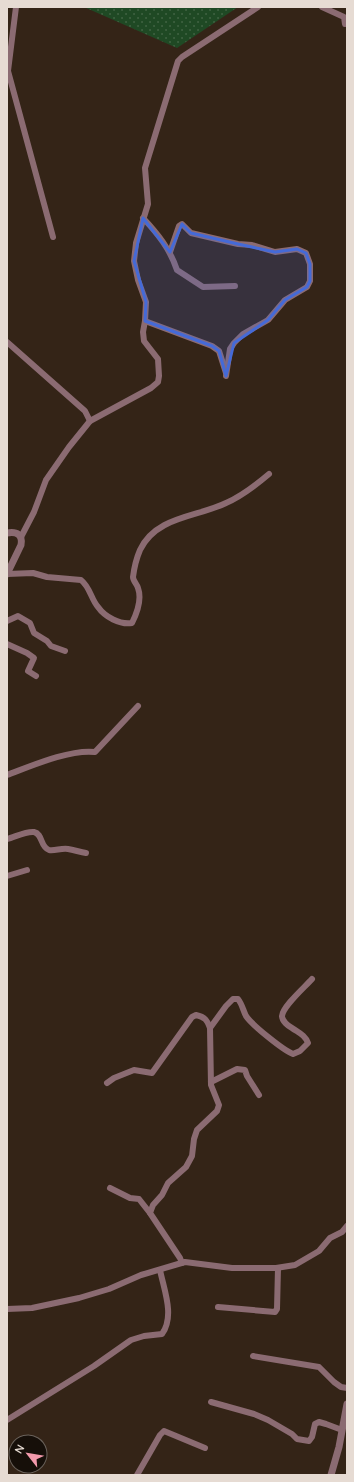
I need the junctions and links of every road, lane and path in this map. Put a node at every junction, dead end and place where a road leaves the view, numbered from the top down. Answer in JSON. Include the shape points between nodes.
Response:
{"nodes":[{"id":1,"x":16,"y":7,"type":"edge"},
{"id":2,"x":258,"y":7,"type":"edge"},
{"id":3,"x":322,"y":7,"type":"edge"},
{"id":4,"x":345,"y":24,"type":"dead end"},
{"id":5,"x":143,"y":218,"type":"junction"},
{"id":6,"x":53,"y":236,"type":"dead end"},
{"id":7,"x":170,"y":252,"type":"junction"},
{"id":8,"x":235,"y":286,"type":"dead end"},
{"id":9,"x":145,"y":321,"type":"junction"},
{"id":10,"x":7,"y":342,"type":"edge"},
{"id":11,"x":90,"y":421,"type":"junction"},
{"id":12,"x":269,"y":474,"type":"dead end"},
{"id":13,"x":7,"y":533,"type":"edge"},
{"id":14,"x":21,"y":537,"type":"junction"},
{"id":15,"x":7,"y":574,"type":"edge"},
{"id":16,"x":7,"y":621,"type":"edge"},
{"id":17,"x":7,"y":644,"type":"edge"},
{"id":18,"x":65,"y":651,"type":"dead end"},
{"id":19,"x":36,"y":676,"type":"dead end"},
{"id":20,"x":138,"y":706,"type":"dead end"},
{"id":21,"x":7,"y":775,"type":"edge"},
{"id":22,"x":7,"y":839,"type":"edge"},
{"id":23,"x":86,"y":853,"type":"dead end"},
{"id":24,"x":27,"y":870,"type":"dead end"},
{"id":25,"x":7,"y":876,"type":"edge"},
{"id":26,"x":312,"y":980,"type":"dead end"},
{"id":27,"x":210,"y":1028,"type":"junction"},
{"id":28,"x":210,"y":1082,"type":"junction"},
{"id":29,"x":107,"y":1083,"type":"dead end"},
{"id":30,"x":259,"y":1095,"type":"dead end"},
{"id":31,"x":110,"y":1188,"type":"dead end"},
{"id":32,"x":150,"y":1213,"type":"junction"},
{"id":33,"x":347,"y":1226,"type":"edge"},
{"id":34,"x":182,"y":1263,"type":"junction"},
{"id":35,"x":278,"y":1268,"type":"junction"},
{"id":36,"x":160,"y":1270,"type":"junction"},
{"id":37,"x":218,"y":1307,"type":"dead end"},
{"id":38,"x":7,"y":1309,"type":"edge"},
{"id":39,"x":253,"y":1356,"type":"dead end"},
{"id":40,"x":347,"y":1388,"type":"edge"},
{"id":41,"x":212,"y":1402,"type":"dead end"},
{"id":42,"x":347,"y":1404,"type":"edge"},
{"id":43,"x":7,"y":1420,"type":"edge"},
{"id":44,"x":342,"y":1430,"type":"junction"},
{"id":45,"x":205,"y":1448,"type":"dead end"},
{"id":46,"x":137,"y":1475,"type":"edge"},
{"id":47,"x":331,"y":1475,"type":"edge"}],
"edges":[{"from":1,"to":6,"type":"street","via":[[8,71]]},
{"from":2,"to":5,"type":"street","via":[[178,61],[145,168],[148,204]]},
{"from":3,"to":4,"type":"street","via":[[344,17]]},
{"from":5,"to":7,"type":"street"},
{"from":5,"to":9,"type":"street","via":[[134,261],[146,302]]},
{"from":7,"to":8,"type":"street","via":[[177,270],[203,286]]},
{"from":7,"to":9,"type":"street","via":[[182,224],[191,233],[238,244],[275,252],[297,249],[302,251],[306,253],[310,264],[310,281],[307,287],[285,300],[268,320],[243,334],[234,343],[230,349],[226,376],[219,351],[212,346]]},
{"from":9,"to":11,"type":"street","via":[[144,341],[158,359],[158,382]]},
{"from":10,"to":11,"type":"street","via":[[85,411]]},
{"from":11,"to":14,"type":"street","via":[[46,480]]},
{"from":12,"to":15,"type":"street","via":[[226,504],[166,524],[151,535],[141,550],[133,578],[140,599],[132,623],[124,624],[110,618],[98,608],[81,580],[33,573]]},
{"from":13,"to":14,"type":"street","via":[[15,532]]},
{"from":14,"to":15,"type":"street","via":[[21,545]]},
{"from":16,"to":18,"type":"street","via":[[18,616],[24,619],[30,623],[34,633],[51,646]]},
{"from":17,"to":19,"type":"street","via":[[34,658],[28,671]]},
{"from":20,"to":21,"type":"street","via":[[95,752],[87,751],[47,760]]},
{"from":22,"to":23,"type":"street","via":[[36,832],[42,845],[47,849],[67,849]]},
{"from":24,"to":25,"type":"street"},
{"from":26,"to":27,"type":"street","via":[[285,1008],[282,1015],[289,1026],[306,1037],[308,1043],[300,1051],[293,1054],[286,1051],[257,1027],[247,1016],[238,999],[233,999],[226,1006]]},
{"from":27,"to":28,"type":"street"},
{"from":27,"to":29,"type":"street","via":[[203,1017],[192,1017],[152,1073],[134,1070]]},
{"from":28,"to":30,"type":"street","via":[[238,1069],[245,1070]]},
{"from":28,"to":32,"type":"street","via":[[219,1105],[217,1111],[197,1130],[192,1156],[186,1167],[168,1183]]},
{"from":31,"to":32,"type":"street","via":[[130,1198],[139,1199]]},
{"from":32,"to":34,"type":"street"},
{"from":33,"to":35,"type":"street","via":[[307,1259]]},
{"from":34,"to":35,"type":"street","via":[[232,1268]]},
{"from":34,"to":36,"type":"street"},
{"from":35,"to":37,"type":"street","via":[[275,1312]]},
{"from":36,"to":38,"type":"street","via":[[79,1298],[32,1308]]},
{"from":36,"to":43,"type":"street","via":[[168,1310],[166,1328],[162,1334],[131,1340]]},
{"from":39,"to":40,"type":"street","via":[[319,1367],[334,1382]]},
{"from":41,"to":44,"type":"street","via":[[254,1414],[304,1441],[309,1441],[315,1424],[319,1422]]},
{"from":42,"to":44,"type":"street"},
{"from":44,"to":47,"type":"street"},
{"from":45,"to":46,"type":"street","via":[[164,1431]]}]}
